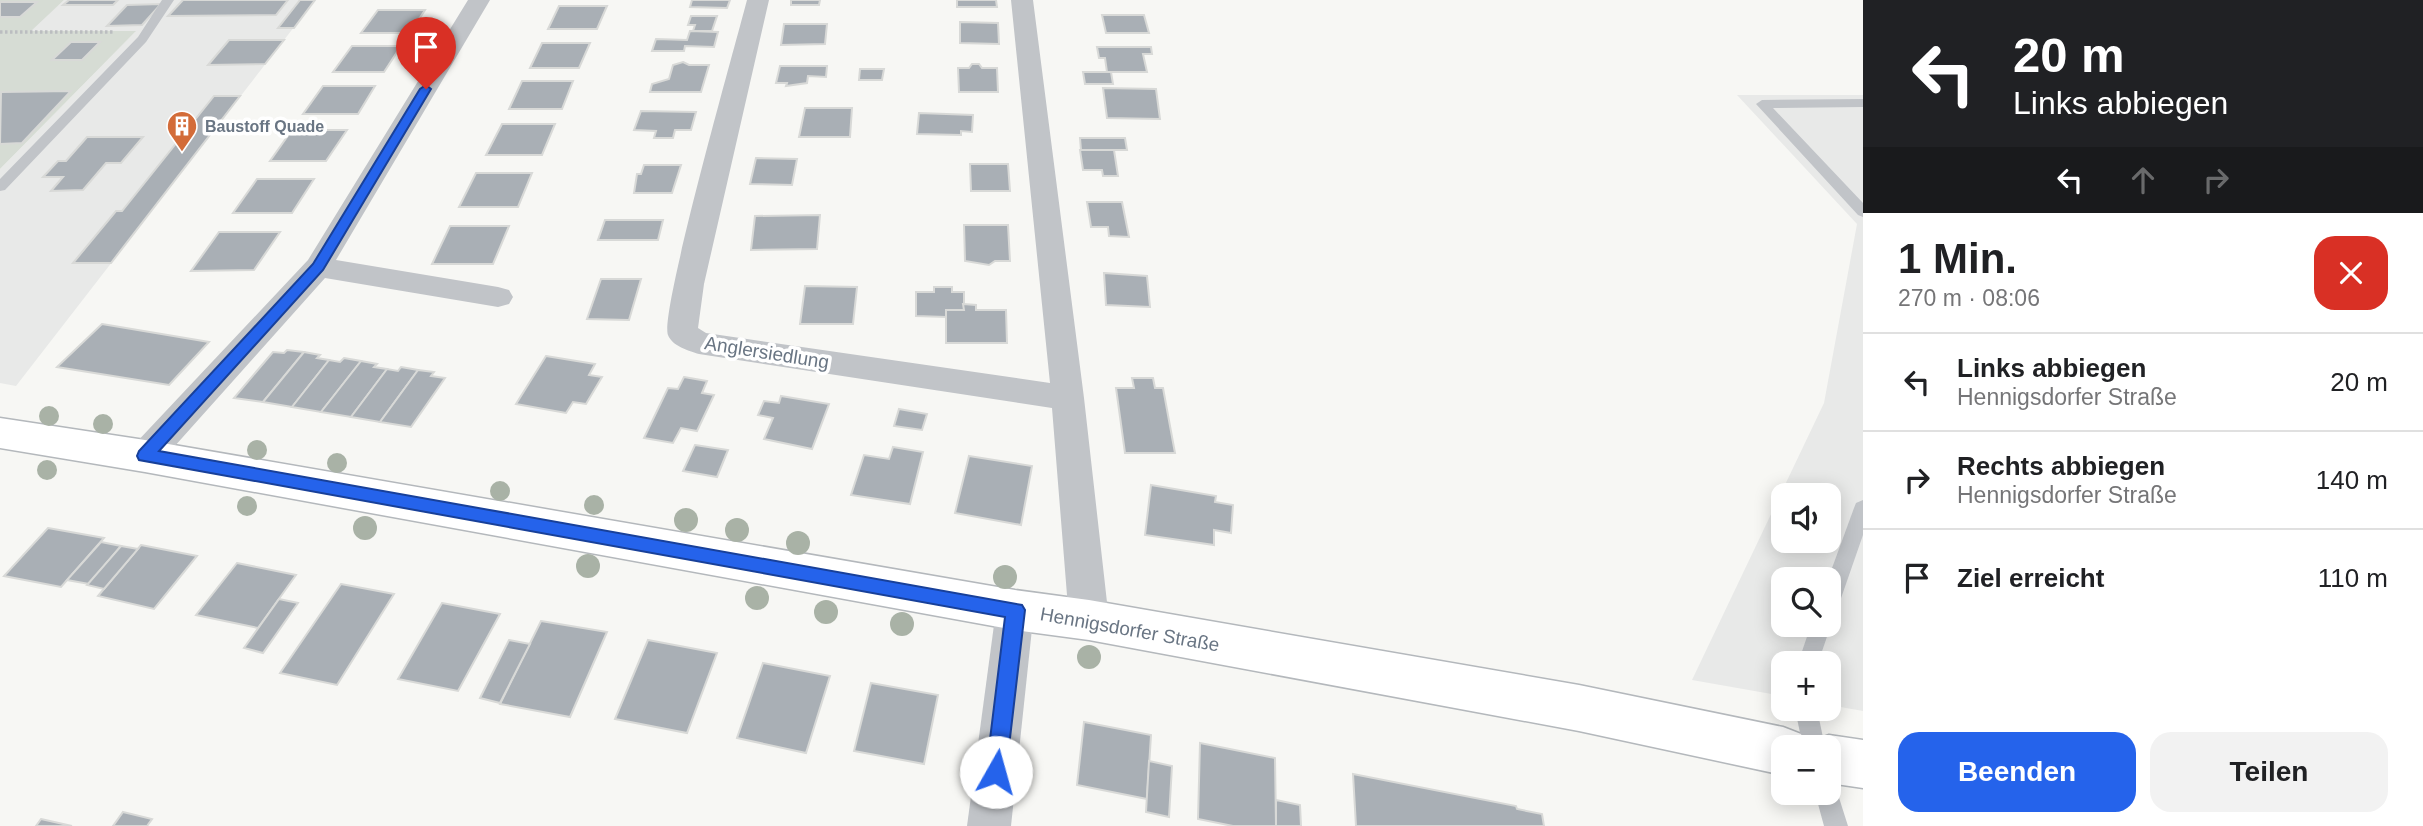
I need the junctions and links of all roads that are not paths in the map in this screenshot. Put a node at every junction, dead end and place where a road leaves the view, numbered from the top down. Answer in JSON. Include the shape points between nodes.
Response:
{"nodes":[{"id":1,"x":168,"y":0,"type":"edge"},
{"id":2,"x":479,"y":0,"type":"edge"},
{"id":3,"x":758,"y":0,"type":"edge"},
{"id":4,"x":1023,"y":0,"type":"edge"},
{"id":5,"x":1863,"y":103,"type":"edge"},
{"id":6,"x":0,"y":187,"type":"edge"},
{"id":7,"x":1863,"y":212,"type":"edge"},
{"id":8,"x":318,"y":267,"type":"junction"},
{"id":9,"x":498,"y":298,"type":"dead end"},
{"id":10,"x":1068,"y":398,"type":"junction"},
{"id":11,"x":0,"y":433,"type":"edge"},
{"id":12,"x":145,"y":456,"type":"junction"},
{"id":13,"x":1863,"y":508,"type":"edge"},
{"id":14,"x":1841,"y":570,"type":"edge"},
{"id":15,"x":1016,"y":610,"type":"junction"},
{"id":16,"x":1089,"y":620,"type":"junction"},
{"id":17,"x":1771,"y":748,"type":"edge"},
{"id":18,"x":1841,"y":761,"type":"edge"},
{"id":19,"x":1863,"y":764,"type":"edge"},
{"id":20,"x":1830,"y":805,"type":"edge"},
{"id":21,"x":989,"y":826,"type":"edge"},
{"id":22,"x":1836,"y":826,"type":"edge"}],
"edges":[{"from":1,"to":6,"type":"lane","via":[[147,32]]},
{"from":2,"to":8,"type":"street"},
{"from":3,"to":10,"type":"street","name":"Anglersiedlung","via":[[682,314],[682,333],[699,342]]},
{"from":4,"to":10,"type":"street"},
{"from":5,"to":7,"type":"lane","via":[[1762,104]]},
{"from":8,"to":9,"type":"street"},
{"from":8,"to":12,"type":"street"},
{"from":10,"to":16,"type":"street"},
{"from":11,"to":12,"type":"main road","name":"Hennigsdorfer Straße"},
{"from":12,"to":15,"type":"main road","name":"Hennigsdorfer Straße"},
{"from":13,"to":14,"type":"lane"},
{"from":15,"to":16,"type":"main road","name":"Hennigsdorfer Straße"},
{"from":15,"to":21,"type":"street"},
{"from":16,"to":17,"type":"main road","name":"Hennigsdorfer Straße","via":[[1579,708]]},
{"from":18,"to":19,"type":"main road"},
{"from":20,"to":22,"type":"lane"}]}
